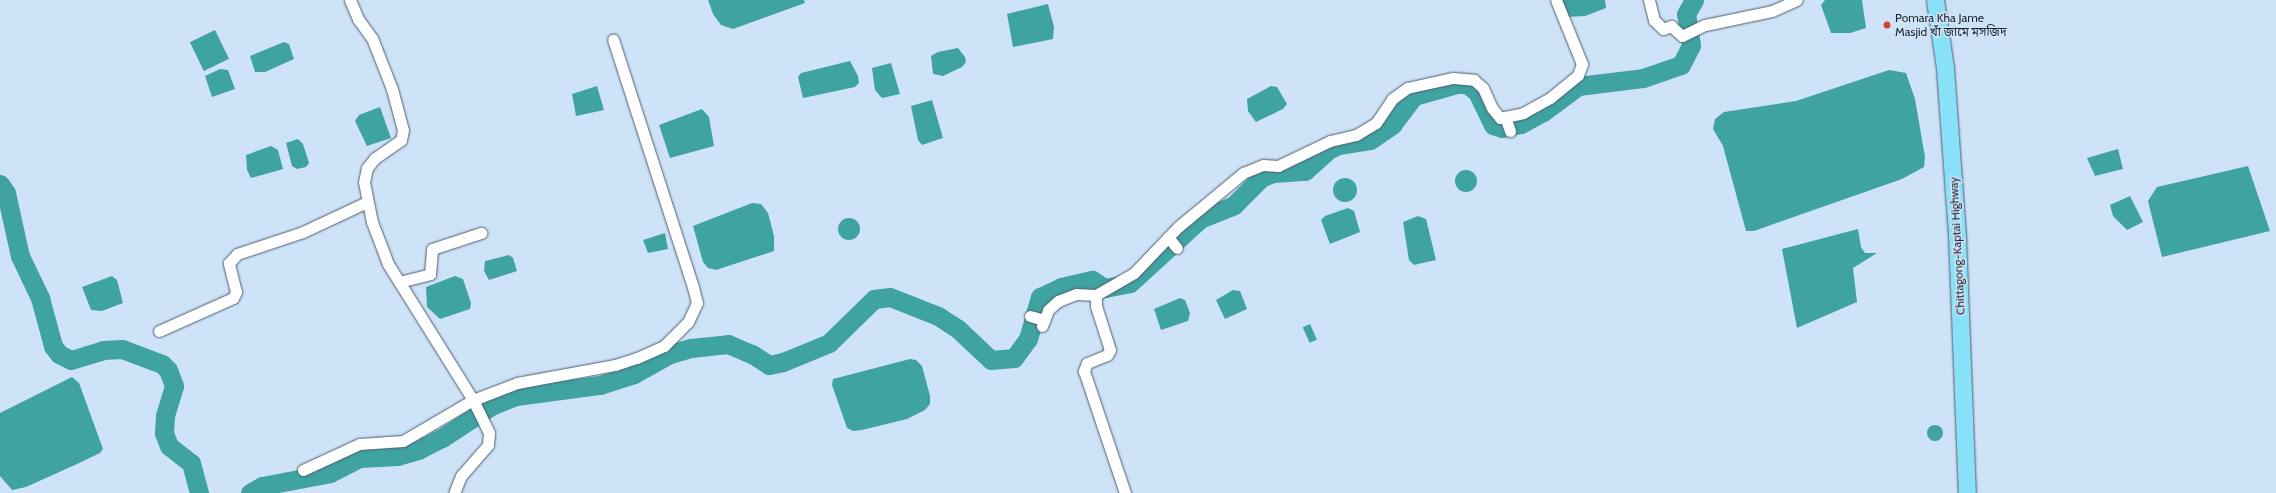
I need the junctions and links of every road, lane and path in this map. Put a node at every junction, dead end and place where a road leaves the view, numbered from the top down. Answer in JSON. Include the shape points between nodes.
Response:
{"nodes":[{"id":1,"x":350,"y":0,"type":"edge"},
{"id":2,"x":1556,"y":0,"type":"edge"},
{"id":3,"x":1649,"y":0,"type":"edge"},
{"id":4,"x":1797,"y":0,"type":"edge"},
{"id":5,"x":1935,"y":0,"type":"edge"},
{"id":6,"x":613,"y":40,"type":"dead end"},
{"id":7,"x":367,"y":202,"type":"junction"},
{"id":8,"x":481,"y":233,"type":"dead end"},
{"id":9,"x":398,"y":282,"type":"junction"},
{"id":10,"x":1096,"y":295,"type":"junction"},
{"id":11,"x":1039,"y":320,"type":"dead end"},
{"id":12,"x":159,"y":331,"type":"dead end"},
{"id":13,"x":475,"y":403,"type":"junction"},
{"id":14,"x":303,"y":470,"type":"dead end"},
{"id":15,"x":454,"y":493,"type":"edge"},
{"id":16,"x":1125,"y":493,"type":"edge"},
{"id":17,"x":1967,"y":493,"type":"edge"}],
"edges":[{"from":1,"to":7,"type":"street","via":[[358,19],[372,38],[392,89],[403,130],[401,140],[375,158],[367,168],[364,182]]},
{"from":2,"to":10,"type":"street","via":[[1582,64],[1578,75],[1540,105],[1507,124],[1495,113],[1483,88],[1474,80],[1453,78],[1407,88],[1392,99],[1376,123],[1362,132],[1330,140],[1278,166],[1263,165],[1243,172],[1173,242],[1134,273]]},
{"from":3,"to":4,"type":"street","via":[[1654,20],[1663,28],[1671,26],[1682,36],[1700,27],[1772,11]]},
{"from":5,"to":17,"type":"main road","name":"Chittagong-Kaptai Highway","via":[[1945,68],[1957,236]]},
{"from":6,"to":13,"type":"street","via":[[697,303],[688,322],[664,346],[615,365],[517,383]]},
{"from":7,"to":9,"type":"street","via":[[388,264]]},
{"from":7,"to":12,"type":"street","via":[[303,232],[237,254],[229,263],[236,292],[233,298]]},
{"from":8,"to":9,"type":"street","via":[[432,249],[430,274]]},
{"from":9,"to":13,"type":"street"},
{"from":10,"to":11,"type":"street","via":[[1076,294],[1058,302]]},
{"from":10,"to":16,"type":"street","via":[[1096,306],[1110,350],[1107,355],[1087,363],[1084,371]]},
{"from":13,"to":14,"type":"street","via":[[403,441],[359,444]]},
{"from":13,"to":15,"type":"street","via":[[485,420],[489,433],[488,445],[461,476]]}]}
